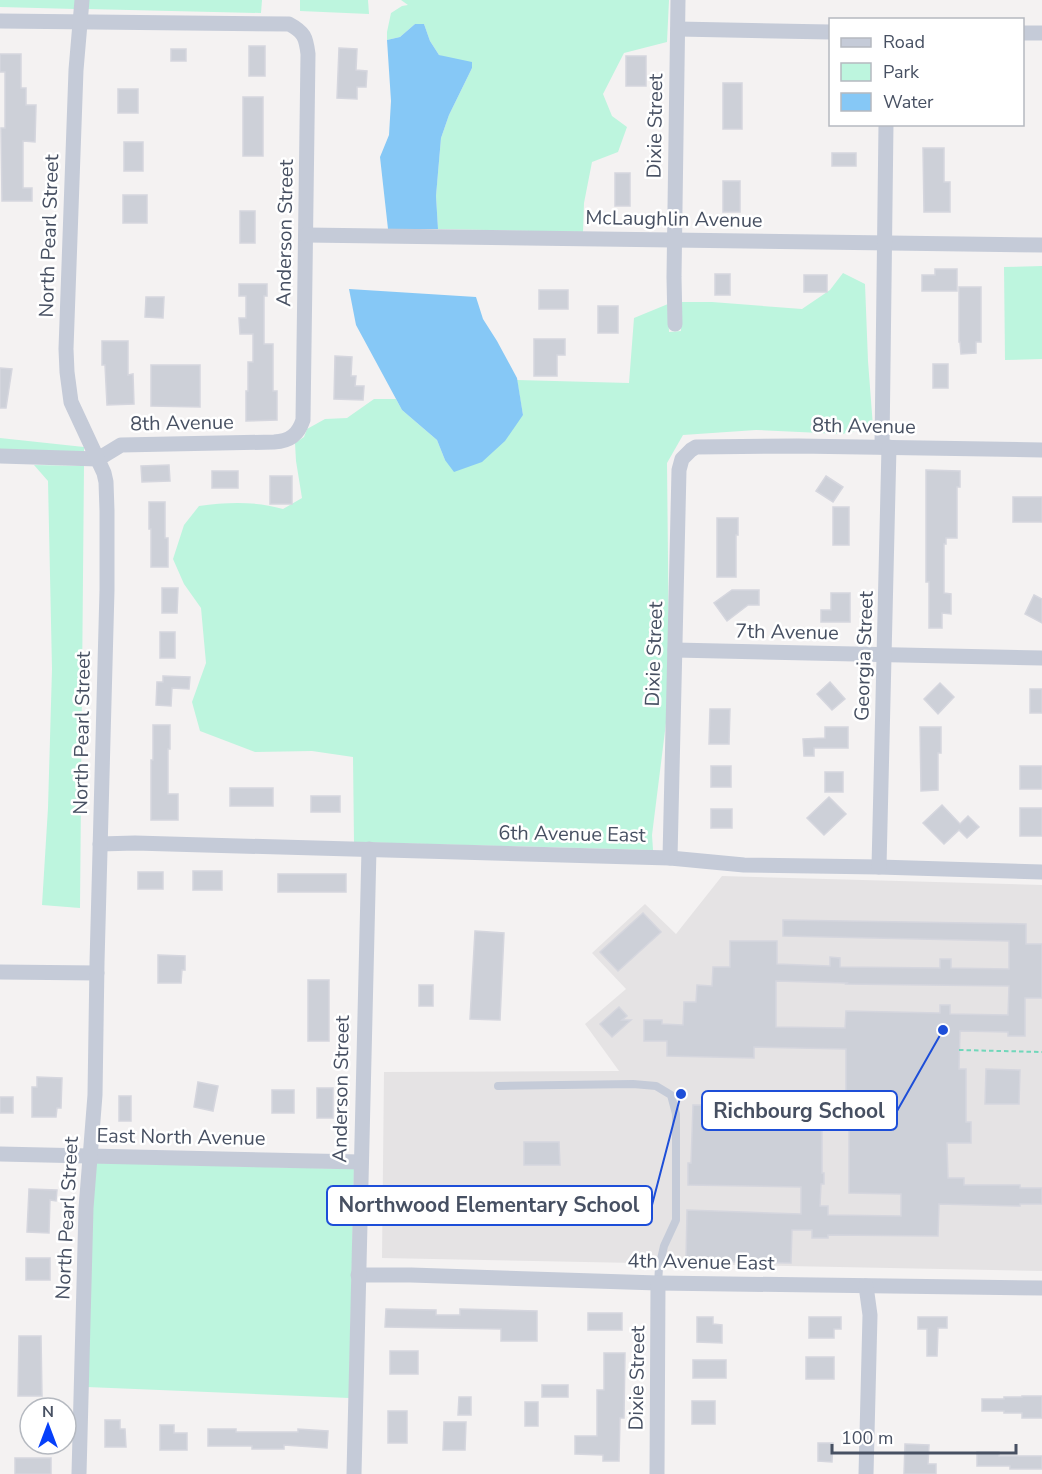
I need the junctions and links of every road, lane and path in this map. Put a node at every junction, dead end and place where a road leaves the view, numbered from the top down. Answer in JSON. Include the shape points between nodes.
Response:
{"nodes":[{"id":1,"x":82,"y":0,"type":"edge"},
{"id":2,"x":678,"y":0,"type":"edge"},
{"id":3,"x":0,"y":21,"type":"edge"},
{"id":4,"x":80,"y":22,"type":"junction"},
{"id":5,"x":678,"y":29,"type":"junction"},
{"id":6,"x":829,"y":32,"type":"edge"},
{"id":7,"x":1024,"y":33,"type":"edge"},
{"id":8,"x":1042,"y":33,"type":"edge"},
{"id":9,"x":886,"y":126,"type":"edge"},
{"id":10,"x":306,"y":235,"type":"junction"},
{"id":11,"x":675,"y":240,"type":"junction"},
{"id":12,"x":885,"y":243,"type":"junction"},
{"id":13,"x":1042,"y":245,"type":"edge"},
{"id":14,"x":675,"y":324,"type":"dead end"},
{"id":15,"x":296,"y":434,"type":"joint"},
{"id":16,"x":886,"y":447,"type":"junction"},
{"id":17,"x":1042,"y":450,"type":"edge"},
{"id":18,"x":687,"y":453,"type":"joint"},
{"id":19,"x":0,"y":456,"type":"edge"},
{"id":20,"x":98,"y":459,"type":"junction"},
{"id":21,"x":675,"y":650,"type":"junction"},
{"id":22,"x":885,"y":654,"type":"junction"},
{"id":23,"x":1042,"y":658,"type":"edge"},
{"id":24,"x":100,"y":844,"type":"junction"},
{"id":25,"x":369,"y":849,"type":"junction"},
{"id":26,"x":670,"y":858,"type":"junction"},
{"id":27,"x":879,"y":867,"type":"junction"},
{"id":28,"x":1042,"y":872,"type":"edge"},
{"id":29,"x":0,"y":972,"type":"edge"},
{"id":30,"x":97,"y":974,"type":"junction"},
{"id":31,"x":959,"y":1050,"type":"dead end"},
{"id":32,"x":1042,"y":1052,"type":"edge"},
{"id":33,"x":498,"y":1086,"type":"dead end"},
{"id":34,"x":0,"y":1154,"type":"edge"},
{"id":35,"x":89,"y":1156,"type":"junction"},
{"id":36,"x":361,"y":1162,"type":"junction"},
{"id":37,"x":358,"y":1275,"type":"junction"},
{"id":38,"x":658,"y":1283,"type":"junction"},
{"id":39,"x":866,"y":1286,"type":"junction"},
{"id":40,"x":1042,"y":1288,"type":"edge"},
{"id":41,"x":79,"y":1474,"type":"edge"},
{"id":42,"x":354,"y":1474,"type":"edge"},
{"id":43,"x":657,"y":1474,"type":"edge"},
{"id":44,"x":866,"y":1474,"type":"edge"}],
"edges":[{"from":1,"to":4,"type":"street","name":"North Pearl Street"},
{"from":2,"to":5,"type":"street","name":"Dixie Street"},
{"from":3,"to":4,"type":"street"},
{"from":4,"to":10,"type":"street","name":"Anderson Street","via":[[289,24],[301,32],[308,54]]},
{"from":4,"to":20,"type":"street","name":"North Pearl Street","via":[[67,372],[71,402]]},
{"from":5,"to":6,"type":"street"},
{"from":5,"to":11,"type":"street","name":"Dixie Street"},
{"from":7,"to":8,"type":"street"},
{"from":9,"to":12,"type":"street","name":"Georgia Street"},
{"from":10,"to":11,"type":"street","name":"McLaughlin Avenue"},
{"from":10,"to":15,"type":"street","name":"Anderson Street","via":[[303,420]]},
{"from":11,"to":12,"type":"street","name":"McLaughlin Avenue"},
{"from":11,"to":14,"type":"street","name":"Dixie Street"},
{"from":12,"to":13,"type":"street","name":"McLaughlin Avenue"},
{"from":12,"to":16,"type":"street","name":"Georgia Street"},
{"from":15,"to":20,"type":"street","name":"8th Avenue","via":[[274,442],[121,445]]},
{"from":16,"to":17,"type":"street","name":"8th Avenue"},
{"from":16,"to":18,"type":"street","name":"8th Avenue","via":[[717,446],[696,447]]},
{"from":16,"to":22,"type":"street","name":"Georgia Street"},
{"from":18,"to":21,"type":"street","name":"Dixie Street","via":[[679,470]]},
{"from":19,"to":20,"type":"street"},
{"from":20,"to":24,"type":"street","name":"North Pearl Street","via":[[106,482],[107,511]]},
{"from":21,"to":22,"type":"street","name":"7th Avenue"},
{"from":21,"to":26,"type":"street","name":"Dixie Street"},
{"from":22,"to":23,"type":"street","name":"7th Avenue"},
{"from":22,"to":27,"type":"street","name":"Georgia Street"},
{"from":24,"to":25,"type":"street","name":"6th Avenue East"},
{"from":24,"to":30,"type":"street","name":"North Pearl Street"},
{"from":25,"to":26,"type":"street","name":"6th Avenue East"},
{"from":25,"to":36,"type":"street","name":"Anderson Street"},
{"from":26,"to":27,"type":"street","name":"6th Avenue East","via":[[744,865]]},
{"from":27,"to":28,"type":"street","name":"6th Avenue East"},
{"from":29,"to":30,"type":"street"},
{"from":30,"to":35,"type":"street","name":"North Pearl Street","via":[[95,1095]]},
{"from":31,"to":32,"type":"path"},
{"from":33,"to":38,"type":"lane","via":[[633,1084],[656,1086],[671,1095],[676,1114],[676,1220],[664,1246]]},
{"from":34,"to":35,"type":"street","name":"East North Avenue"},
{"from":35,"to":36,"type":"street","name":"East North Avenue"},
{"from":35,"to":41,"type":"street","name":"North Pearl Street"},
{"from":36,"to":37,"type":"street","name":"Anderson Street"},
{"from":37,"to":38,"type":"street","name":"4th Avenue East"},
{"from":37,"to":42,"type":"street","name":"Anderson Street"},
{"from":38,"to":39,"type":"street","name":"4th Avenue East"},
{"from":38,"to":43,"type":"street","name":"Dixie Street"},
{"from":39,"to":40,"type":"street","name":"4th Avenue East"},
{"from":39,"to":44,"type":"street","via":[[870,1315]]}]}
